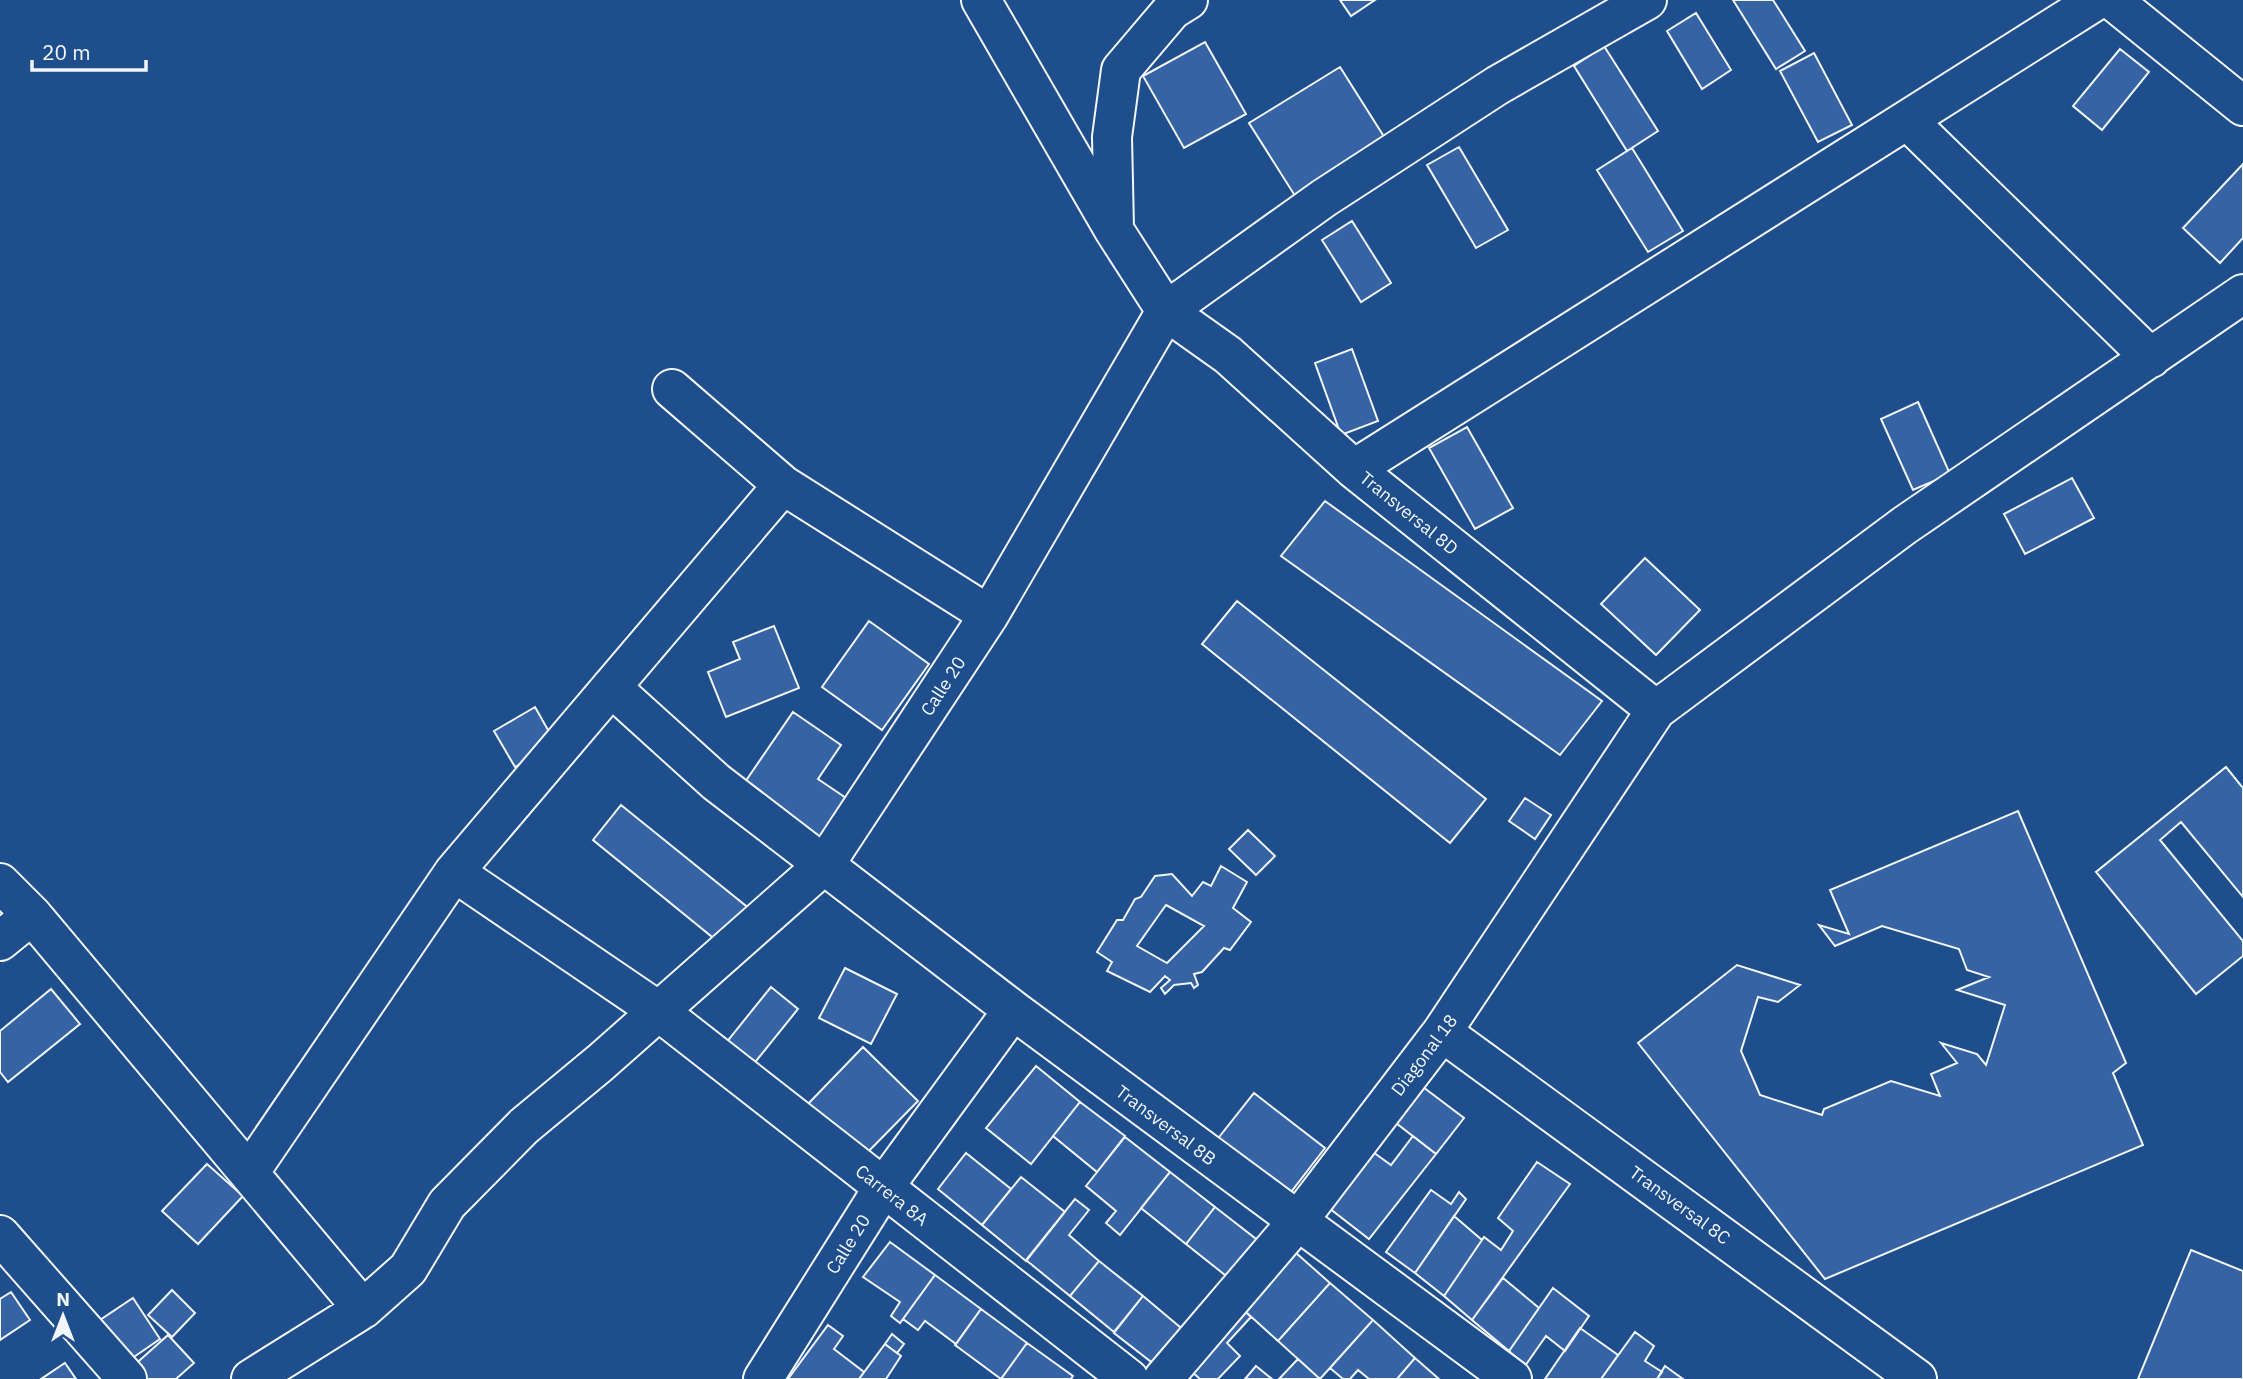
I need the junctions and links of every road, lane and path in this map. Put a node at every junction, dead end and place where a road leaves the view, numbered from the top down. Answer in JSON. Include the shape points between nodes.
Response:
{"nodes":[{"id":1,"x":981,"y":0,"type":"edge"},
{"id":2,"x":1188,"y":0,"type":"edge"},
{"id":3,"x":1647,"y":0,"type":"edge"},
{"id":4,"x":2097,"y":0,"type":"edge"},
{"id":5,"x":2112,"y":0,"type":"edge"},
{"id":6,"x":2243,"y":106,"type":"edge"},
{"id":7,"x":1907,"y":120,"type":"junction"},
{"id":8,"x":1114,"y":230,"type":"junction"},
{"id":9,"x":2243,"y":294,"type":"edge"},
{"id":10,"x":1166,"y":311,"type":"junction"},
{"id":11,"x":2151,"y":358,"type":"junction"},
{"id":12,"x":672,"y":388,"type":"dead end"},
{"id":13,"x":1354,"y":469,"type":"junction"},
{"id":14,"x":783,"y":485,"type":"junction"},
{"id":15,"x":989,"y":615,"type":"junction"},
{"id":16,"x":611,"y":687,"type":"junction"},
{"id":17,"x":1656,"y":710,"type":"junction"},
{"id":18,"x":825,"y":864,"type":"junction"},
{"id":19,"x":454,"y":872,"type":"junction"},
{"id":20,"x":0,"y":883,"type":"edge"},
{"id":21,"x":32,"y":915,"type":"junction"},
{"id":22,"x":0,"y":941,"type":"edge"},
{"id":23,"x":657,"y":1010,"type":"junction"},
{"id":24,"x":1013,"y":1010,"type":"junction"},
{"id":25,"x":1442,"y":1032,"type":"junction"},
{"id":26,"x":249,"y":1173,"type":"junction"},
{"id":27,"x":883,"y":1188,"type":"junction"},
{"id":28,"x":1297,"y":1222,"type":"junction"},
{"id":29,"x":0,"y":1235,"type":"edge"},
{"id":30,"x":363,"y":1309,"type":"junction"},
{"id":31,"x":1903,"y":1375,"type":"edge"},
{"id":32,"x":127,"y":1379,"type":"edge"},
{"id":33,"x":251,"y":1379,"type":"edge"},
{"id":34,"x":763,"y":1379,"type":"edge"},
{"id":35,"x":1129,"y":1379,"type":"edge"},
{"id":36,"x":1163,"y":1379,"type":"edge"},
{"id":37,"x":1512,"y":1379,"type":"edge"}],
"edges":[{"from":1,"to":8,"type":"street"},
{"from":2,"to":8,"type":"street","via":[[1172,10],[1121,70],[1112,137]]},
{"from":3,"to":10,"type":"street","via":[[1498,85],[1302,213]]},
{"from":4,"to":7,"type":"street"},
{"from":5,"to":6,"type":"street"},
{"from":7,"to":11,"type":"street"},
{"from":7,"to":13,"type":"street"},
{"from":8,"to":10,"type":"street"},
{"from":9,"to":11,"type":"street","name":"Diagonal 18"},
{"from":10,"to":13,"type":"street","name":"Transversal 8D","via":[[1228,355]]},
{"from":10,"to":15,"type":"street","name":"Calle 20"},
{"from":11,"to":17,"type":"street","name":"Diagonal 18","via":[[1905,525]]},
{"from":12,"to":14,"type":"street"},
{"from":13,"to":17,"type":"street","name":"Transversal 8D"},
{"from":14,"to":15,"type":"street"},
{"from":14,"to":16,"type":"street"},
{"from":15,"to":18,"type":"street","name":"Calle 20"},
{"from":16,"to":18,"type":"street","name":"Transversal 8B","via":[[716,782]]},
{"from":16,"to":19,"type":"street"},
{"from":17,"to":25,"type":"street","name":"Diagonal 18"},
{"from":18,"to":23,"type":"street","name":"Calle 20"},
{"from":18,"to":24,"type":"street","name":"Transversal 8B"},
{"from":19,"to":23,"type":"street","name":"Carrera 8A"},
{"from":19,"to":26,"type":"street"},
{"from":20,"to":21,"type":"street"},
{"from":21,"to":22,"type":"street"},
{"from":21,"to":26,"type":"street"},
{"from":23,"to":27,"type":"street","name":"Carrera 8A"},
{"from":23,"to":30,"type":"street","name":"Calle 20","via":[[524,1126],[447,1205],[408,1269]]},
{"from":24,"to":27,"type":"street","name":"Calle 20"},
{"from":24,"to":28,"type":"street","name":"Transversal 8B"},
{"from":25,"to":28,"type":"street","name":"Diagonal 18"},
{"from":25,"to":31,"type":"street","name":"Transversal 8C"},
{"from":26,"to":30,"type":"street"},
{"from":27,"to":34,"type":"street","name":"Calle 20"},
{"from":27,"to":35,"type":"street","name":"Carrera 8A"},
{"from":28,"to":36,"type":"street","name":"Diagonal 18"},
{"from":28,"to":37,"type":"street","name":"Transversal 8B"},
{"from":29,"to":32,"type":"street"},
{"from":30,"to":33,"type":"street","name":"Calle 20"}]}
